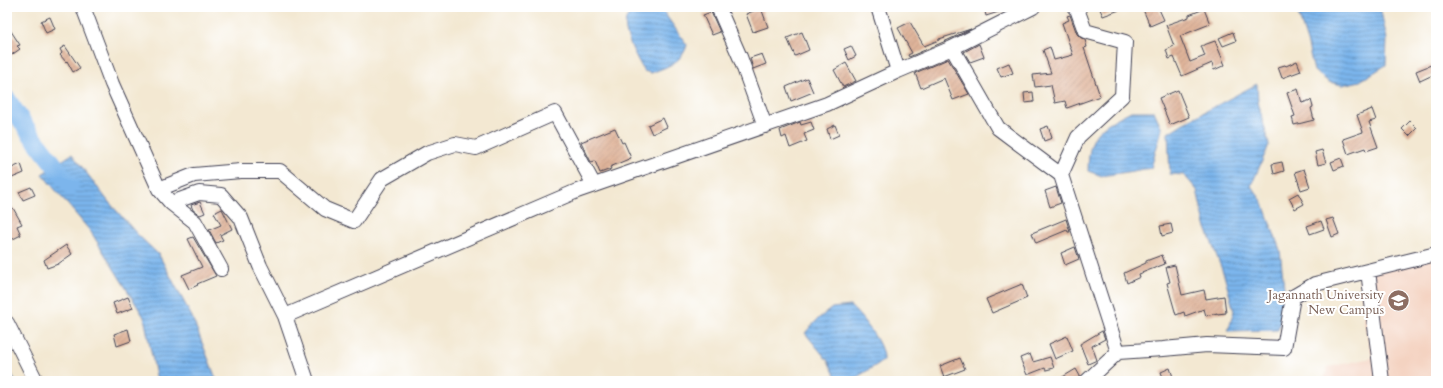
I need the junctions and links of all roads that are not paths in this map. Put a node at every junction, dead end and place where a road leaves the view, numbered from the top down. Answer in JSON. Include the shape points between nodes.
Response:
{"nodes":[{"id":1,"x":83,"y":7,"type":"edge"},
{"id":2,"x":718,"y":7,"type":"edge"},
{"id":3,"x":878,"y":7,"type":"edge"},
{"id":4,"x":1034,"y":7,"type":"edge"},
{"id":5,"x":1074,"y":7,"type":"edge"},
{"id":6,"x":952,"y":48,"type":"junction"},
{"id":7,"x":898,"y":71,"type":"junction"},
{"id":8,"x":765,"y":126,"type":"junction"},
{"id":9,"x":1061,"y":175,"type":"junction"},
{"id":10,"x":594,"y":185,"type":"junction"},
{"id":11,"x":159,"y":189,"type":"junction"},
{"id":12,"x":171,"y":203,"type":"junction"},
{"id":13,"x":1436,"y":254,"type":"edge"},
{"id":14,"x":221,"y":269,"type":"dead end"},
{"id":15,"x":1368,"y":271,"type":"junction"},
{"id":16,"x":285,"y":316,"type":"junction"},
{"id":17,"x":7,"y":323,"type":"edge"},
{"id":18,"x":1118,"y":352,"type":"junction"},
{"id":19,"x":36,"y":381,"type":"edge"},
{"id":20,"x":307,"y":381,"type":"edge"},
{"id":21,"x":1087,"y":381,"type":"edge"},
{"id":22,"x":1382,"y":381,"type":"edge"}],
"edges":[{"from":1,"to":11,"type":"street","via":[[112,84]]},
{"from":2,"to":8,"type":"street","via":[[740,57]]},
{"from":3,"to":7,"type":"street"},
{"from":4,"to":6,"type":"street"},
{"from":5,"to":9,"type":"street","via":[[1085,30],[1125,42],[1122,96],[1078,137]]},
{"from":6,"to":7,"type":"street"},
{"from":6,"to":9,"type":"street","via":[[998,128]]},
{"from":7,"to":8,"type":"street","via":[[827,104]]},
{"from":8,"to":10,"type":"street"},
{"from":9,"to":18,"type":"street"},
{"from":10,"to":11,"type":"street","via":[[555,113],[476,148],[455,144],[427,153],[382,178],[354,221],[325,209],[280,171],[194,175]]},
{"from":10,"to":16,"type":"street"},
{"from":11,"to":12,"type":"street"},
{"from":12,"to":14,"type":"street","via":[[195,222]]},
{"from":12,"to":16,"type":"street","via":[[199,193],[221,195],[241,218],[260,266]]},
{"from":13,"to":15,"type":"street"},
{"from":15,"to":18,"type":"street","via":[[1315,284],[1293,297],[1284,348],[1207,345]]},
{"from":15,"to":22,"type":"street"},
{"from":16,"to":20,"type":"street"},
{"from":17,"to":19,"type":"street"},
{"from":18,"to":21,"type":"street"}]}
